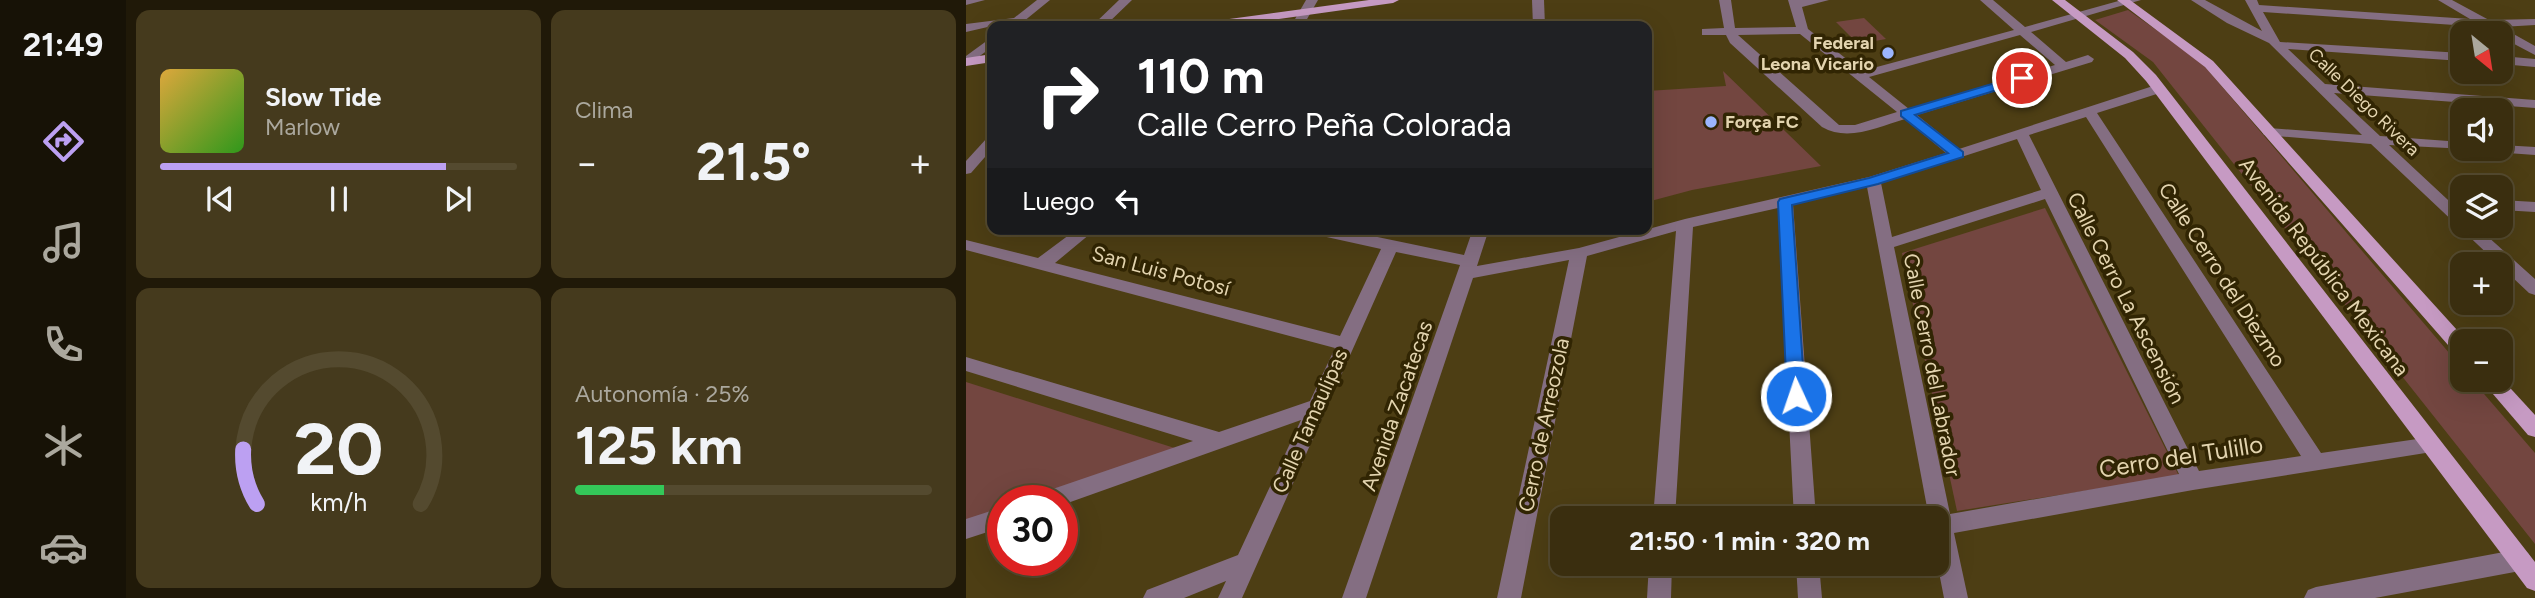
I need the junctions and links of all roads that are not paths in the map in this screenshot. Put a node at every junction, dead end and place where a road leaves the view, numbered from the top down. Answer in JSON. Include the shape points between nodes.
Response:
{"nodes":[{"id":1,"x":979,"y":0,"type":"edge"},
{"id":2,"x":1044,"y":0,"type":"edge"},
{"id":3,"x":1126,"y":0,"type":"edge"},
{"id":4,"x":1312,"y":0,"type":"edge"},
{"id":5,"x":1392,"y":0,"type":"edge"},
{"id":6,"x":1538,"y":0,"type":"edge"},
{"id":7,"x":1725,"y":0,"type":"edge"},
{"id":8,"x":1823,"y":0,"type":"edge"},
{"id":9,"x":1986,"y":0,"type":"edge"},
{"id":10,"x":2058,"y":0,"type":"edge"},
{"id":11,"x":2197,"y":0,"type":"edge"},
{"id":12,"x":2444,"y":0,"type":"edge"},
{"id":13,"x":2128,"y":1,"type":"edge"},
{"id":14,"x":966,"y":2,"type":"edge"},
{"id":15,"x":1795,"y":2,"type":"edge"},
{"id":16,"x":2253,"y":4,"type":"edge"},
{"id":17,"x":1304,"y":12,"type":"junction"},
{"id":18,"x":2078,"y":16,"type":"junction"},
{"id":19,"x":1018,"y":21,"type":"edge"},
{"id":20,"x":1103,"y":21,"type":"edge"},
{"id":21,"x":1242,"y":21,"type":"edge"},
{"id":22,"x":1300,"y":21,"type":"edge"},
{"id":23,"x":1539,"y":21,"type":"edge"},
{"id":24,"x":2451,"y":21,"type":"edge"},
{"id":25,"x":2481,"y":21,"type":"edge"},
{"id":26,"x":2535,"y":22,"type":"edge"},
{"id":27,"x":2513,"y":23,"type":"edge"},
{"id":28,"x":987,"y":26,"type":"edge"},
{"id":29,"x":966,"y":28,"type":"edge"},
{"id":30,"x":1803,"y":30,"type":"junction"},
{"id":31,"x":2023,"y":31,"type":"junction"},
{"id":32,"x":1706,"y":32,"type":"dead end"},
{"id":33,"x":1730,"y":32,"type":"junction"},
{"id":34,"x":2513,"y":39,"type":"edge"},
{"id":35,"x":2274,"y":42,"type":"junction"},
{"id":36,"x":987,"y":45,"type":"edge"},
{"id":37,"x":2535,"y":51,"type":"edge"},
{"id":38,"x":2450,"y":56,"type":"edge"},
{"id":39,"x":987,"y":59,"type":"edge"},
{"id":40,"x":2088,"y":59,"type":"dead end"},
{"id":41,"x":2513,"y":61,"type":"edge"},
{"id":42,"x":966,"y":62,"type":"edge"},
{"id":43,"x":2535,"y":63,"type":"edge"},
{"id":44,"x":2064,"y":66,"type":"junction"},
{"id":45,"x":1858,"y":76,"type":"junction"},
{"id":46,"x":2320,"y":88,"type":"junction"},
{"id":47,"x":2158,"y":89,"type":"junction"},
{"id":48,"x":2535,"y":104,"type":"edge"},
{"id":49,"x":2090,"y":112,"type":"junction"},
{"id":50,"x":1906,"y":114,"type":"junction"},
{"id":51,"x":2269,"y":132,"type":"junction"},
{"id":52,"x":2021,"y":134,"type":"junction"},
{"id":53,"x":2374,"y":140,"type":"junction"},
{"id":54,"x":2450,"y":145,"type":"edge"},
{"id":55,"x":2513,"y":150,"type":"edge"},
{"id":56,"x":2535,"y":151,"type":"edge"},
{"id":57,"x":979,"y":155,"type":"edge"},
{"id":58,"x":1958,"y":155,"type":"junction"},
{"id":59,"x":966,"y":170,"type":"edge"},
{"id":60,"x":1873,"y":181,"type":"junction"},
{"id":61,"x":2048,"y":193,"type":"junction"},
{"id":62,"x":2437,"y":199,"type":"junction"},
{"id":63,"x":2450,"y":200,"type":"edge"},
{"id":64,"x":1785,"y":202,"type":"junction"},
{"id":65,"x":2513,"y":206,"type":"edge"},
{"id":66,"x":2535,"y":207,"type":"edge"},
{"id":67,"x":2450,"y":211,"type":"edge"},
{"id":68,"x":1685,"y":224,"type":"junction"},
{"id":69,"x":1652,"y":233,"type":"edge"},
{"id":70,"x":1080,"y":235,"type":"edge"},
{"id":71,"x":1351,"y":235,"type":"edge"},
{"id":72,"x":1479,"y":235,"type":"edge"},
{"id":73,"x":1645,"y":235,"type":"edge"},
{"id":74,"x":2482,"y":238,"type":"edge"},
{"id":75,"x":1886,"y":244,"type":"junction"},
{"id":76,"x":966,"y":245,"type":"edge"},
{"id":77,"x":1391,"y":245,"type":"junction"},
{"id":78,"x":1580,"y":253,"type":"junction"},
{"id":79,"x":1043,"y":263,"type":"junction"},
{"id":80,"x":1469,"y":268,"type":"junction"},
{"id":81,"x":2527,"y":273,"type":"edge"},
{"id":82,"x":2535,"y":289,"type":"edge"},
{"id":83,"x":2450,"y":335,"type":"edge"},
{"id":84,"x":1345,"y":344,"type":"junction"},
{"id":85,"x":966,"y":364,"type":"edge"},
{"id":86,"x":2502,"y":392,"type":"edge"},
{"id":87,"x":1315,"y":407,"type":"junction"},
{"id":88,"x":2535,"y":429,"type":"edge"},
{"id":89,"x":1220,"y":441,"type":"junction"},
{"id":90,"x":2431,"y":445,"type":"junction"},
{"id":91,"x":2316,"y":462,"type":"junction"},
{"id":92,"x":2193,"y":481,"type":"junction"},
{"id":93,"x":1078,"y":490,"type":"edge"},
{"id":94,"x":1665,"y":506,"type":"edge"},
{"id":95,"x":1804,"y":506,"type":"edge"},
{"id":96,"x":1936,"y":506,"type":"edge"},
{"id":97,"x":987,"y":522,"type":"edge"},
{"id":98,"x":1949,"y":524,"type":"edge"},
{"id":99,"x":966,"y":529,"type":"edge"},
{"id":100,"x":2521,"y":560,"type":"junction"},
{"id":101,"x":1245,"y":564,"type":"junction"},
{"id":102,"x":1949,"y":566,"type":"edge"},
{"id":103,"x":1660,"y":576,"type":"edge"},
{"id":104,"x":1809,"y":576,"type":"edge"},
{"id":105,"x":2535,"y":580,"type":"edge"},
{"id":106,"x":1156,"y":598,"type":"edge"},
{"id":107,"x":1230,"y":598,"type":"edge"},
{"id":108,"x":1354,"y":598,"type":"edge"},
{"id":109,"x":1508,"y":598,"type":"edge"},
{"id":110,"x":1659,"y":598,"type":"edge"},
{"id":111,"x":1810,"y":598,"type":"edge"},
{"id":112,"x":1956,"y":598,"type":"edge"},
{"id":113,"x":2316,"y":598,"type":"edge"}],
"edges":[{"from":1,"to":14,"type":"street"},
{"from":2,"to":19,"type":"street"},
{"from":3,"to":20,"type":"street"},
{"from":4,"to":17,"type":"street"},
{"from":5,"to":17,"type":"main road"},
{"from":6,"to":23,"type":"street"},
{"from":7,"to":33,"type":"street"},
{"from":8,"to":15,"type":"street"},
{"from":9,"to":31,"type":"street"},
{"from":10,"to":18,"type":"main road","name":"Avenida República Mexicana"},
{"from":11,"to":35,"type":"street"},
{"from":12,"to":25,"type":"street"},
{"from":13,"to":18,"type":"street"},
{"from":13,"to":51,"type":"main road","name":"Avenida República Mexicana","via":[[2202,58]]},
{"from":15,"to":30,"type":"street"},
{"from":16,"to":24,"type":"street"},
{"from":16,"to":35,"type":"street","name":"Calle Diego Rivera"},
{"from":17,"to":21,"type":"main road"},
{"from":17,"to":22,"type":"street"},
{"from":18,"to":31,"type":"street"},
{"from":18,"to":47,"type":"main road","name":"Avenida República Mexicana","via":[[2141,66]]},
{"from":26,"to":27,"type":"street"},
{"from":28,"to":29,"type":"street"},
{"from":30,"to":33,"type":"street"},
{"from":30,"to":45,"type":"street"},
{"from":31,"to":44,"type":"street"},
{"from":31,"to":45,"type":"street"},
{"from":32,"to":33,"type":"street"},
{"from":33,"to":50,"type":"street","via":[[1746,52],[1827,124],[1856,129]]},
{"from":34,"to":37,"type":"street"},
{"from":35,"to":38,"type":"street"},
{"from":35,"to":46,"type":"street","name":"Calle Diego Rivera"},
{"from":36,"to":42,"type":"street"},
{"from":39,"to":42,"type":"main road"},
{"from":40,"to":44,"type":"street"},
{"from":41,"to":43,"type":"street"},
{"from":44,"to":50,"type":"street"},
{"from":45,"to":50,"type":"street"},
{"from":46,"to":48,"type":"street"},
{"from":46,"to":53,"type":"street","name":"Calle Diego Rivera"},
{"from":47,"to":49,"type":"street"},
{"from":47,"to":90,"type":"main road","name":"Avenida República Mexicana"},
{"from":49,"to":52,"type":"street"},
{"from":49,"to":91,"type":"street","name":"Calle Cerro del Diezmo"},
{"from":50,"to":58,"type":"street"},
{"from":51,"to":53,"type":"street"},
{"from":51,"to":83,"type":"main road","name":"Avenida República Mexicana"},
{"from":52,"to":58,"type":"street"},
{"from":52,"to":61,"type":"street","name":"Calle Cerro La Ascensión"},
{"from":53,"to":54,"type":"street"},
{"from":53,"to":62,"type":"street","name":"Calle Diego Rivera"},
{"from":55,"to":56,"type":"street"},
{"from":57,"to":59,"type":"street"},
{"from":58,"to":60,"type":"street"},
{"from":60,"to":64,"type":"street"},
{"from":60,"to":75,"type":"street","name":"Calle Cerro del Labrador"},
{"from":61,"to":75,"type":"street"},
{"from":61,"to":92,"type":"street","name":"Calle Cerro La Ascensión"},
{"from":62,"to":63,"type":"street"},
{"from":62,"to":67,"type":"street","name":"Calle Diego Rivera"},
{"from":64,"to":68,"type":"street"},
{"from":64,"to":95,"type":"street"},
{"from":65,"to":66,"type":"street"},
{"from":68,"to":69,"type":"street"},
{"from":68,"to":94,"type":"street"},
{"from":70,"to":79,"type":"street"},
{"from":71,"to":77,"type":"street"},
{"from":72,"to":80,"type":"street","name":"Avenida Zacatecas"},
{"from":73,"to":78,"type":"street"},
{"from":74,"to":81,"type":"street"},
{"from":75,"to":96,"type":"street","name":"Calle Cerro del Labrador"},
{"from":76,"to":79,"type":"street","name":"San Luis Potosí"},
{"from":77,"to":80,"type":"street"},
{"from":77,"to":84,"type":"street","name":"Calle Tamaulipas"},
{"from":78,"to":80,"type":"street"},
{"from":78,"to":109,"type":"street","name":"Cerro de Arreozola"},
{"from":79,"to":84,"type":"street","name":"San Luis Potosí"},
{"from":80,"to":108,"type":"street","name":"Avenida Zacatecas"},
{"from":81,"to":82,"type":"street"},
{"from":84,"to":87,"type":"street","name":"Calle Tamaulipas"},
{"from":85,"to":89,"type":"street"},
{"from":86,"to":88,"type":"main road"},
{"from":87,"to":89,"type":"street"},
{"from":87,"to":101,"type":"street","name":"Calle Tamaulipas"},
{"from":89,"to":93,"type":"street"},
{"from":90,"to":91,"type":"street","name":"Cerro del Tulillo"},
{"from":90,"to":100,"type":"main road","name":"Avenida República Mexicana"},
{"from":91,"to":92,"type":"street","name":"Cerro del Tulillo"},
{"from":92,"to":98,"type":"street","name":"Cerro del Tulillo"},
{"from":97,"to":99,"type":"street"},
{"from":100,"to":105,"type":"main road","name":"Avenida República Mexicana"},
{"from":100,"to":113,"type":"street"},
{"from":101,"to":106,"type":"street"},
{"from":101,"to":107,"type":"street","name":"Calle Tamaulipas"},
{"from":102,"to":112,"type":"street","name":"Calle Cerro del Labrador"},
{"from":103,"to":110,"type":"street"},
{"from":104,"to":111,"type":"street"}]}
